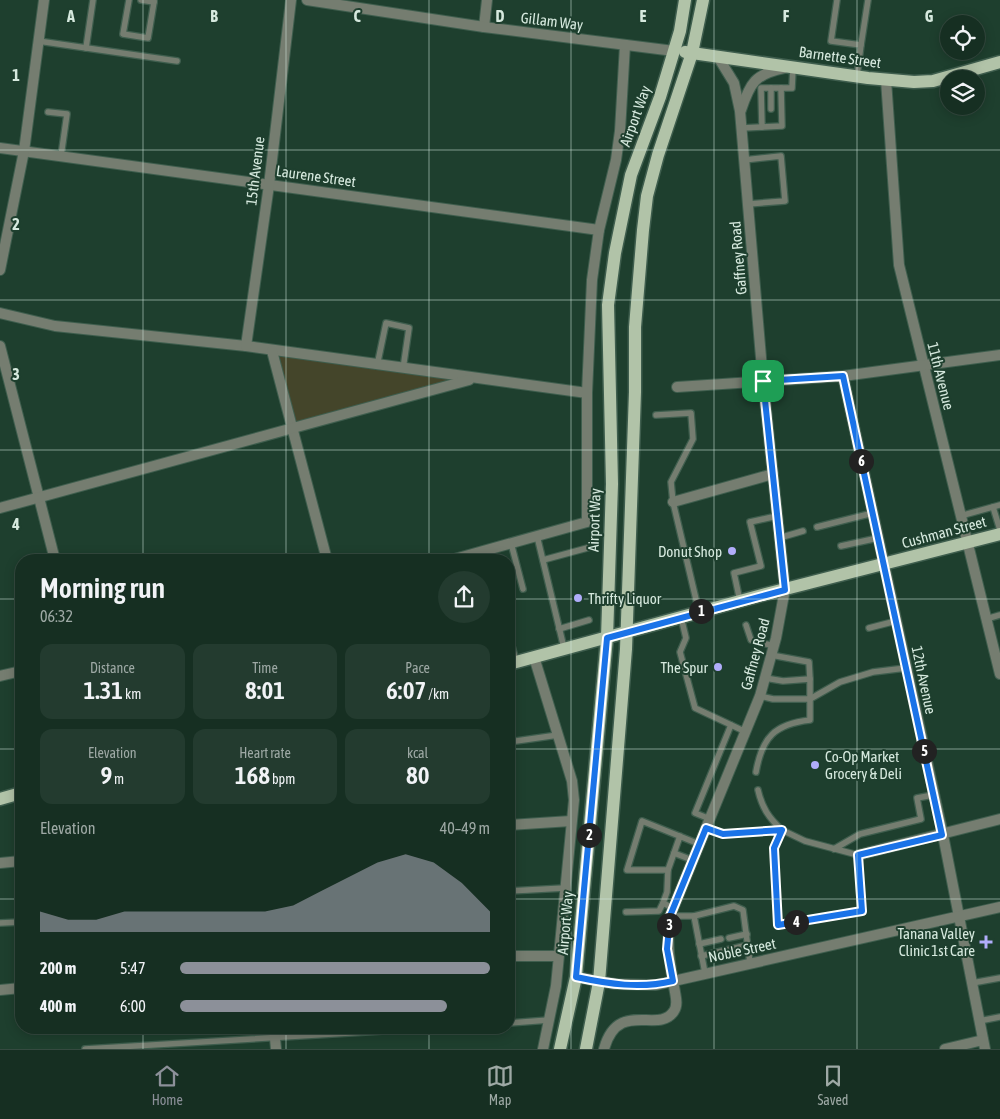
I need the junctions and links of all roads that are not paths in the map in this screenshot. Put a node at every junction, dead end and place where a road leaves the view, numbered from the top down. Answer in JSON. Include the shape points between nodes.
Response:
{"nodes":[{"id":1,"x":44,"y":0,"type":"edge"},
{"id":2,"x":93,"y":0,"type":"edge"},
{"id":3,"x":129,"y":0,"type":"edge"},
{"id":4,"x":141,"y":0,"type":"edge"},
{"id":5,"x":291,"y":0,"type":"edge"},
{"id":6,"x":307,"y":0,"type":"edge"},
{"id":7,"x":487,"y":0,"type":"edge"},
{"id":8,"x":685,"y":0,"type":"edge"},
{"id":9,"x":703,"y":0,"type":"edge"},
{"id":10,"x":837,"y":0,"type":"edge"},
{"id":11,"x":868,"y":0,"type":"edge"},
{"id":12,"x":154,"y":1,"type":"edge"},
{"id":13,"x":484,"y":27,"type":"junction"},
{"id":14,"x":38,"y":41,"type":"junction"},
{"id":15,"x":625,"y":45,"type":"junction"},
{"id":16,"x":861,"y":45,"type":"junction"},
{"id":17,"x":86,"y":48,"type":"junction"},
{"id":18,"x":674,"y":51,"type":"junction"},
{"id":19,"x":692,"y":53,"type":"junction"},
{"id":20,"x":718,"y":57,"type":"junction"},
{"id":21,"x":177,"y":61,"type":"dead end"},
{"id":22,"x":1000,"y":62,"type":"edge"},
{"id":23,"x":791,"y":67,"type":"junction"},
{"id":24,"x":857,"y":77,"type":"junction"},
{"id":25,"x":886,"y":80,"type":"junction"},
{"id":26,"x":771,"y":88,"type":"junction"},
{"id":27,"x":781,"y":88,"type":"junction"},
{"id":28,"x":771,"y":108,"type":"dead end"},
{"id":29,"x":740,"y":111,"type":"junction"},
{"id":30,"x":48,"y":112,"type":"dead end"},
{"id":31,"x":771,"y":118,"type":"dead end"},
{"id":32,"x":762,"y":127,"type":"junction"},
{"id":33,"x":771,"y":127,"type":"junction"},
{"id":34,"x":742,"y":128,"type":"junction"},
{"id":35,"x":0,"y":148,"type":"edge"},
{"id":36,"x":24,"y":151,"type":"junction"},
{"id":37,"x":61,"y":156,"type":"junction"},
{"id":38,"x":744,"y":160,"type":"junction"},
{"id":39,"x":269,"y":185,"type":"junction"},
{"id":40,"x":748,"y":204,"type":"junction"},
{"id":41,"x":599,"y":230,"type":"junction"},
{"id":42,"x":0,"y":270,"type":"edge"},
{"id":43,"x":0,"y":313,"type":"edge"},
{"id":44,"x":0,"y":346,"type":"edge"},
{"id":45,"x":246,"y":346,"type":"junction"},
{"id":46,"x":272,"y":351,"type":"junction"},
{"id":47,"x":1000,"y":355,"type":"edge"},
{"id":48,"x":923,"y":364,"type":"junction"},
{"id":49,"x":377,"y":366,"type":"junction"},
{"id":50,"x":403,"y":369,"type":"junction"},
{"id":51,"x":843,"y":376,"type":"junction"},
{"id":52,"x":474,"y":379,"type":"junction"},
{"id":53,"x":4,"y":381,"type":"edge"},
{"id":54,"x":763,"y":381,"type":"junction"},
{"id":55,"x":677,"y":387,"type":"dead end"},
{"id":56,"x":587,"y":393,"type":"junction"},
{"id":57,"x":656,"y":415,"type":"dead end"},
{"id":58,"x":293,"y":429,"type":"junction"},
{"id":59,"x":773,"y":474,"type":"junction"},
{"id":60,"x":39,"y":497,"type":"junction"},
{"id":61,"x":673,"y":502,"type":"junction"},
{"id":62,"x":1000,"y":505,"type":"edge"},
{"id":63,"x":993,"y":507,"type":"junction"},
{"id":64,"x":0,"y":508,"type":"edge"},
{"id":65,"x":872,"y":513,"type":"junction"},
{"id":66,"x":777,"y":516,"type":"junction"},
{"id":67,"x":960,"y":516,"type":"junction"},
{"id":68,"x":817,"y":527,"type":"dead end"},
{"id":69,"x":802,"y":531,"type":"dead end"},
{"id":70,"x":1000,"y":532,"type":"edge"},
{"id":71,"x":537,"y":536,"type":"junction"},
{"id":72,"x":780,"y":538,"type":"junction"},
{"id":73,"x":878,"y":538,"type":"junction"},
{"id":74,"x":512,"y":543,"type":"junction"},
{"id":75,"x":967,"y":543,"type":"junction"},
{"id":76,"x":841,"y":546,"type":"dead end"},
{"id":77,"x":591,"y":547,"type":"dead end"},
{"id":78,"x":53,"y":554,"type":"edge"},
{"id":79,"x":325,"y":554,"type":"edge"},
{"id":80,"x":489,"y":554,"type":"edge"},
{"id":81,"x":515,"y":554,"type":"edge"},
{"id":82,"x":515,"y":556,"type":"edge"},
{"id":83,"x":543,"y":560,"type":"junction"},
{"id":84,"x":884,"y":564,"type":"junction"},
{"id":85,"x":523,"y":589,"type":"dead end"},
{"id":86,"x":785,"y":590,"type":"junction"},
{"id":87,"x":740,"y":601,"type":"junction"},
{"id":88,"x":699,"y":612,"type":"junction"},
{"id":89,"x":1000,"y":615,"type":"edge"},
{"id":90,"x":681,"y":617,"type":"junction"},
{"id":91,"x":986,"y":619,"type":"junction"},
{"id":92,"x":589,"y":620,"type":"dead end"},
{"id":93,"x":896,"y":621,"type":"junction"},
{"id":94,"x":746,"y":625,"type":"dead end"},
{"id":95,"x":560,"y":628,"type":"junction"},
{"id":96,"x":869,"y":628,"type":"dead end"},
{"id":97,"x":626,"y":632,"type":"junction"},
{"id":98,"x":607,"y":638,"type":"junction"},
{"id":99,"x":564,"y":649,"type":"junction"},
{"id":100,"x":772,"y":651,"type":"junction"},
{"id":101,"x":534,"y":657,"type":"junction"},
{"id":102,"x":515,"y":662,"type":"edge"},
{"id":103,"x":906,"y":668,"type":"junction"},
{"id":104,"x":15,"y":672,"type":"edge"},
{"id":105,"x":1000,"y":674,"type":"edge"},
{"id":106,"x":0,"y":676,"type":"edge"},
{"id":107,"x":765,"y":678,"type":"junction"},
{"id":108,"x":810,"y":679,"type":"junction"},
{"id":109,"x":760,"y":696,"type":"junction"},
{"id":110,"x":810,"y":699,"type":"junction"},
{"id":111,"x":731,"y":725,"type":"junction"},
{"id":112,"x":746,"y":732,"type":"junction"},
{"id":113,"x":558,"y":736,"type":"junction"},
{"id":114,"x":515,"y":741,"type":"edge"},
{"id":115,"x":756,"y":772,"type":"dead end"},
{"id":116,"x":758,"y":790,"type":"dead end"},
{"id":117,"x":15,"y":795,"type":"edge"},
{"id":118,"x":934,"y":795,"type":"junction"},
{"id":119,"x":0,"y":799,"type":"edge"},
{"id":120,"x":1000,"y":819,"type":"edge"},
{"id":121,"x":571,"y":821,"type":"junction"},
{"id":122,"x":708,"y":823,"type":"junction"},
{"id":123,"x":515,"y":825,"type":"edge"},
{"id":124,"x":782,"y":830,"type":"junction"},
{"id":125,"x":942,"y":835,"type":"junction"},
{"id":126,"x":680,"y":836,"type":"junction"},
{"id":127,"x":699,"y":844,"type":"junction"},
{"id":128,"x":834,"y":850,"type":"junction"},
{"id":129,"x":674,"y":853,"type":"junction"},
{"id":130,"x":858,"y":855,"type":"junction"},
{"id":131,"x":692,"y":860,"type":"junction"},
{"id":132,"x":15,"y":862,"type":"edge"},
{"id":133,"x":0,"y":863,"type":"edge"},
{"id":134,"x":668,"y":870,"type":"junction"},
{"id":135,"x":565,"y":888,"type":"junction"},
{"id":136,"x":515,"y":891,"type":"edge"},
{"id":137,"x":662,"y":903,"type":"junction"},
{"id":138,"x":1000,"y":907,"type":"edge"},
{"id":139,"x":626,"y":912,"type":"dead end"},
{"id":140,"x":672,"y":912,"type":"junction"},
{"id":141,"x":694,"y":916,"type":"junction"},
{"id":142,"x":958,"y":917,"type":"junction"},
{"id":143,"x":15,"y":922,"type":"edge"},
{"id":144,"x":0,"y":923,"type":"edge"},
{"id":145,"x":747,"y":934,"type":"junction"},
{"id":146,"x":729,"y":938,"type":"dead end"},
{"id":147,"x":720,"y":939,"type":"dead end"},
{"id":148,"x":699,"y":944,"type":"junction"},
{"id":149,"x":748,"y":945,"type":"junction"},
{"id":150,"x":515,"y":956,"type":"edge"},
{"id":151,"x":558,"y":956,"type":"junction"},
{"id":152,"x":701,"y":956,"type":"junction"},
{"id":153,"x":750,"y":963,"type":"junction"},
{"id":154,"x":704,"y":973,"type":"junction"},
{"id":155,"x":576,"y":977,"type":"junction"},
{"id":156,"x":1000,"y":978,"type":"edge"},
{"id":157,"x":673,"y":981,"type":"junction"},
{"id":158,"x":599,"y":982,"type":"junction"},
{"id":159,"x":972,"y":983,"type":"junction"},
{"id":160,"x":15,"y":989,"type":"edge"},
{"id":161,"x":0,"y":990,"type":"edge"},
{"id":162,"x":1000,"y":1017,"type":"edge"},
{"id":163,"x":549,"y":1020,"type":"junction"},
{"id":164,"x":979,"y":1022,"type":"junction"},
{"id":165,"x":515,"y":1023,"type":"edge"},
{"id":166,"x":252,"y":1034,"type":"edge"},
{"id":167,"x":274,"y":1034,"type":"edge"},
{"id":168,"x":984,"y":1044,"type":"edge"},
{"id":169,"x":85,"y":1049,"type":"edge"},
{"id":170,"x":276,"y":1049,"type":"edge"},
{"id":171,"x":543,"y":1049,"type":"edge"},
{"id":172,"x":560,"y":1049,"type":"edge"},
{"id":173,"x":586,"y":1049,"type":"edge"},
{"id":174,"x":604,"y":1049,"type":"edge"},
{"id":175,"x":945,"y":1049,"type":"edge"}],
"edges":[{"from":1,"to":14,"type":"street"},
{"from":2,"to":17,"type":"lane"},
{"from":3,"to":12,"type":"lane","via":[[123,34],[148,38]]},
{"from":4,"to":12,"type":"lane"},
{"from":5,"to":39,"type":"street","name":"15th Avenue"},
{"from":6,"to":13,"type":"street","name":"Gillam Way"},
{"from":7,"to":13,"type":"street"},
{"from":8,"to":18,"type":"main road","name":"Airport Way"},
{"from":9,"to":19,"type":"main road"},
{"from":10,"to":16,"type":"lane","via":[[831,41]]},
{"from":11,"to":16,"type":"lane"},
{"from":13,"to":15,"type":"street","name":"Gillam Way"},
{"from":14,"to":17,"type":"lane"},
{"from":14,"to":36,"type":"street"},
{"from":15,"to":18,"type":"street","name":"Gillam Way"},
{"from":15,"to":41,"type":"street","via":[[620,131]]},
{"from":16,"to":24,"type":"lane"},
{"from":17,"to":21,"type":"lane"},
{"from":18,"to":19,"type":"main road","name":"Barnette Street"},
{"from":18,"to":98,"type":"main road","name":"Airport Way","via":[[631,174],[608,305],[612,484]]},
{"from":19,"to":20,"type":"main road","name":"Barnette Street"},
{"from":19,"to":97,"type":"main road","via":[[658,155],[647,196],[643,230],[635,327]]},
{"from":20,"to":23,"type":"main road","name":"Barnette Street"},
{"from":20,"to":29,"type":"street","name":"Gaffney Road","via":[[734,83]]},
{"from":22,"to":25,"type":"main road","name":"Barnette Street","via":[[933,81]]},
{"from":23,"to":24,"type":"main road","name":"Barnette Street"},
{"from":23,"to":27,"type":"lane","via":[[792,88]]},
{"from":23,"to":29,"type":"street","name":"Gaffney Road","via":[[765,72],[756,79]]},
{"from":24,"to":25,"type":"main road","name":"Barnette Street"},
{"from":25,"to":48,"type":"street","name":"11th Avenue","via":[[899,266]]},
{"from":26,"to":27,"type":"lane"},
{"from":26,"to":28,"type":"lane"},
{"from":26,"to":32,"type":"lane","via":[[761,88]]},
{"from":27,"to":33,"type":"lane","via":[[782,126]]},
{"from":29,"to":34,"type":"street","name":"Gaffney Road"},
{"from":30,"to":37,"type":"lane","via":[[67,114]]},
{"from":31,"to":33,"type":"lane"},
{"from":32,"to":33,"type":"lane"},
{"from":32,"to":34,"type":"lane"},
{"from":34,"to":38,"type":"street","name":"Gaffney Road"},
{"from":35,"to":36,"type":"street","name":"Laurene Street"},
{"from":36,"to":37,"type":"street","name":"Laurene Street"},
{"from":36,"to":42,"type":"street"},
{"from":37,"to":39,"type":"street","name":"Laurene Street"},
{"from":38,"to":40,"type":"street","name":"Gaffney Road"},
{"from":38,"to":40,"type":"lane","via":[[781,156],[784,201]]},
{"from":39,"to":41,"type":"street","name":"Laurene Street"},
{"from":39,"to":45,"type":"street","name":"15th Avenue"},
{"from":40,"to":54,"type":"street","name":"Gaffney Road"},
{"from":41,"to":56,"type":"street","via":[[592,280]]},
{"from":43,"to":45,"type":"street","via":[[55,326]]},
{"from":44,"to":53,"type":"street"},
{"from":45,"to":46,"type":"street"},
{"from":46,"to":49,"type":"street"},
{"from":46,"to":58,"type":"street"},
{"from":47,"to":48,"type":"street"},
{"from":48,"to":51,"type":"street"},
{"from":48,"to":67,"type":"street","name":"11th Avenue"},
{"from":49,"to":50,"type":"street"},
{"from":49,"to":50,"type":"lane","via":[[386,323],[409,328]]},
{"from":50,"to":52,"type":"street"},
{"from":51,"to":54,"type":"street"},
{"from":51,"to":65,"type":"street","name":"12th Avenue"},
{"from":52,"to":56,"type":"street"},
{"from":52,"to":58,"type":"street"},
{"from":53,"to":60,"type":"street"},
{"from":54,"to":55,"type":"street"},
{"from":54,"to":59,"type":"street","name":"Gaffney Road"},
{"from":56,"to":71,"type":"street","via":[[587,522]]},
{"from":57,"to":61,"type":"lane","via":[[691,413],[693,439],[671,482]]},
{"from":58,"to":60,"type":"street"},
{"from":58,"to":79,"type":"street"},
{"from":59,"to":61,"type":"street"},
{"from":59,"to":66,"type":"street","name":"Gaffney Road"},
{"from":60,"to":64,"type":"street"},
{"from":60,"to":78,"type":"street"},
{"from":61,"to":88,"type":"lane"},
{"from":62,"to":63,"type":"lane"},
{"from":63,"to":67,"type":"lane"},
{"from":63,"to":70,"type":"lane"},
{"from":65,"to":68,"type":"lane"},
{"from":65,"to":73,"type":"street","name":"12th Avenue"},
{"from":66,"to":72,"type":"street","name":"Gaffney Road"},
{"from":66,"to":87,"type":"lane","via":[[750,522],[761,566],[734,573]]},
{"from":67,"to":75,"type":"street","name":"11th Avenue"},
{"from":69,"to":72,"type":"lane"},
{"from":70,"to":75,"type":"main road","name":"Cushman Street"},
{"from":71,"to":74,"type":"street"},
{"from":71,"to":83,"type":"lane"},
{"from":72,"to":86,"type":"street","name":"Gaffney Road"},
{"from":73,"to":76,"type":"lane"},
{"from":73,"to":84,"type":"street","name":"12th Avenue"},
{"from":74,"to":80,"type":"street"},
{"from":74,"to":81,"type":"lane"},
{"from":75,"to":84,"type":"main road","name":"Cushman Street"},
{"from":75,"to":91,"type":"street","name":"11th Avenue"},
{"from":77,"to":83,"type":"lane"},
{"from":82,"to":85,"type":"lane"},
{"from":83,"to":95,"type":"lane"},
{"from":84,"to":86,"type":"main road","name":"Cushman Street"},
{"from":84,"to":93,"type":"street","name":"12th Avenue"},
{"from":86,"to":87,"type":"main road","name":"Cushman Street"},
{"from":86,"to":100,"type":"street","name":"Gaffney Road"},
{"from":87,"to":88,"type":"main road","name":"Cushman Street"},
{"from":88,"to":90,"type":"main road","name":"Cushman Street"},
{"from":89,"to":91,"type":"lane"},
{"from":90,"to":97,"type":"main road","name":"Cushman Street"},
{"from":90,"to":111,"type":"lane","via":[[686,638],[680,652],[695,708]]},
{"from":91,"to":105,"type":"street","name":"11th Avenue"},
{"from":92,"to":95,"type":"lane"},
{"from":93,"to":96,"type":"lane"},
{"from":93,"to":103,"type":"street","name":"12th Avenue"},
{"from":94,"to":100,"type":"lane","via":[[751,640]]},
{"from":95,"to":99,"type":"lane"},
{"from":97,"to":98,"type":"main road","name":"Cushman Street"},
{"from":97,"to":158,"type":"main road"},
{"from":98,"to":99,"type":"main road","name":"Cushman Street"},
{"from":98,"to":155,"type":"main road","name":"Airport Way"},
{"from":99,"to":101,"type":"main road","name":"Cushman Street"},
{"from":100,"to":107,"type":"street","name":"Gaffney Road"},
{"from":100,"to":108,"type":"lane","via":[[809,662]]},
{"from":101,"to":102,"type":"main road","name":"Cushman Street"},
{"from":101,"to":113,"type":"street"},
{"from":103,"to":110,"type":"lane","via":[[873,672],[840,682]]},
{"from":103,"to":118,"type":"street","name":"12th Avenue"},
{"from":104,"to":106,"type":"street"},
{"from":107,"to":108,"type":"lane","via":[[783,681]]},
{"from":107,"to":109,"type":"street","name":"Gaffney Road"},
{"from":108,"to":110,"type":"lane"},
{"from":109,"to":110,"type":"lane"},
{"from":109,"to":112,"type":"street","name":"Gaffney Road"},
{"from":110,"to":115,"type":"lane","via":[[810,720],[792,722],[770,736],[758,759]]},
{"from":111,"to":112,"type":"lane"},
{"from":111,"to":122,"type":"lane","via":[[695,812]]},
{"from":112,"to":122,"type":"street","name":"Gaffney Road"},
{"from":113,"to":114,"type":"lane"},
{"from":113,"to":121,"type":"street","via":[[572,781]]},
{"from":116,"to":124,"type":"lane","via":[[761,805]]},
{"from":117,"to":119,"type":"main road"},
{"from":118,"to":125,"type":"street","name":"12th Avenue"},
{"from":118,"to":128,"type":"lane","via":[[916,798],[921,819],[860,834]]},
{"from":120,"to":125,"type":"street"},
{"from":121,"to":123,"type":"street"},
{"from":121,"to":135,"type":"street"},
{"from":122,"to":124,"type":"lane","via":[[723,834]]},
{"from":122,"to":127,"type":"street","name":"Gaffney Road"},
{"from":124,"to":128,"type":"lane","via":[[790,836]]},
{"from":124,"to":130,"type":"lane","via":[[774,848],[778,925],[862,911]]},
{"from":125,"to":130,"type":"street"},
{"from":125,"to":142,"type":"street","name":"12th Avenue"},
{"from":126,"to":127,"type":"lane"},
{"from":126,"to":129,"type":"lane"},
{"from":126,"to":134,"type":"lane","via":[[642,821],[627,870]]},
{"from":127,"to":131,"type":"street","name":"Gaffney Road"},
{"from":128,"to":130,"type":"lane"},
{"from":129,"to":131,"type":"lane"},
{"from":129,"to":134,"type":"lane"},
{"from":131,"to":140,"type":"street","name":"Gaffney Road"},
{"from":132,"to":133,"type":"street"},
{"from":134,"to":137,"type":"lane","via":[[667,892]]},
{"from":135,"to":136,"type":"lane"},
{"from":135,"to":151,"type":"street"},
{"from":137,"to":139,"type":"lane","via":[[659,911]]},
{"from":137,"to":140,"type":"lane"},
{"from":138,"to":142,"type":"street","name":"Noble Street"},
{"from":140,"to":141,"type":"lane"},
{"from":140,"to":157,"type":"street","name":"Gaffney Road","via":[[667,949]]},
{"from":141,"to":145,"type":"lane","via":[[734,906],[743,910]]},
{"from":141,"to":148,"type":"lane"},
{"from":142,"to":153,"type":"street","name":"Noble Street"},
{"from":142,"to":159,"type":"street","name":"12th Avenue"},
{"from":143,"to":144,"type":"lane"},
{"from":145,"to":146,"type":"lane"},
{"from":145,"to":149,"type":"lane"},
{"from":147,"to":148,"type":"lane"},
{"from":148,"to":152,"type":"lane"},
{"from":149,"to":152,"type":"lane"},
{"from":149,"to":153,"type":"lane"},
{"from":150,"to":151,"type":"street"},
{"from":151,"to":163,"type":"street"},
{"from":152,"to":154,"type":"lane"},
{"from":153,"to":154,"type":"street","name":"Noble Street"},
{"from":154,"to":157,"type":"street","name":"Noble Street"},
{"from":155,"to":158,"type":"street","name":"Noble Street"},
{"from":155,"to":172,"type":"main road","name":"Airport Way"},
{"from":156,"to":159,"type":"lane"},
{"from":157,"to":158,"type":"street","name":"Noble Street","via":[[639,985]]},
{"from":157,"to":174,"type":"street","name":"Gaffney Road","via":[[675,1010],[669,1016],[616,1026],[610,1031]]},
{"from":158,"to":173,"type":"main road"},
{"from":159,"to":164,"type":"street","name":"12th Avenue"},
{"from":160,"to":161,"type":"street"},
{"from":162,"to":164,"type":"lane"},
{"from":163,"to":165,"type":"lane"},
{"from":163,"to":171,"type":"street"},
{"from":164,"to":168,"type":"street","name":"12th Avenue"},
{"from":166,"to":169,"type":"lane"},
{"from":167,"to":170,"type":"street"},
{"from":168,"to":175,"type":"street"}]}
